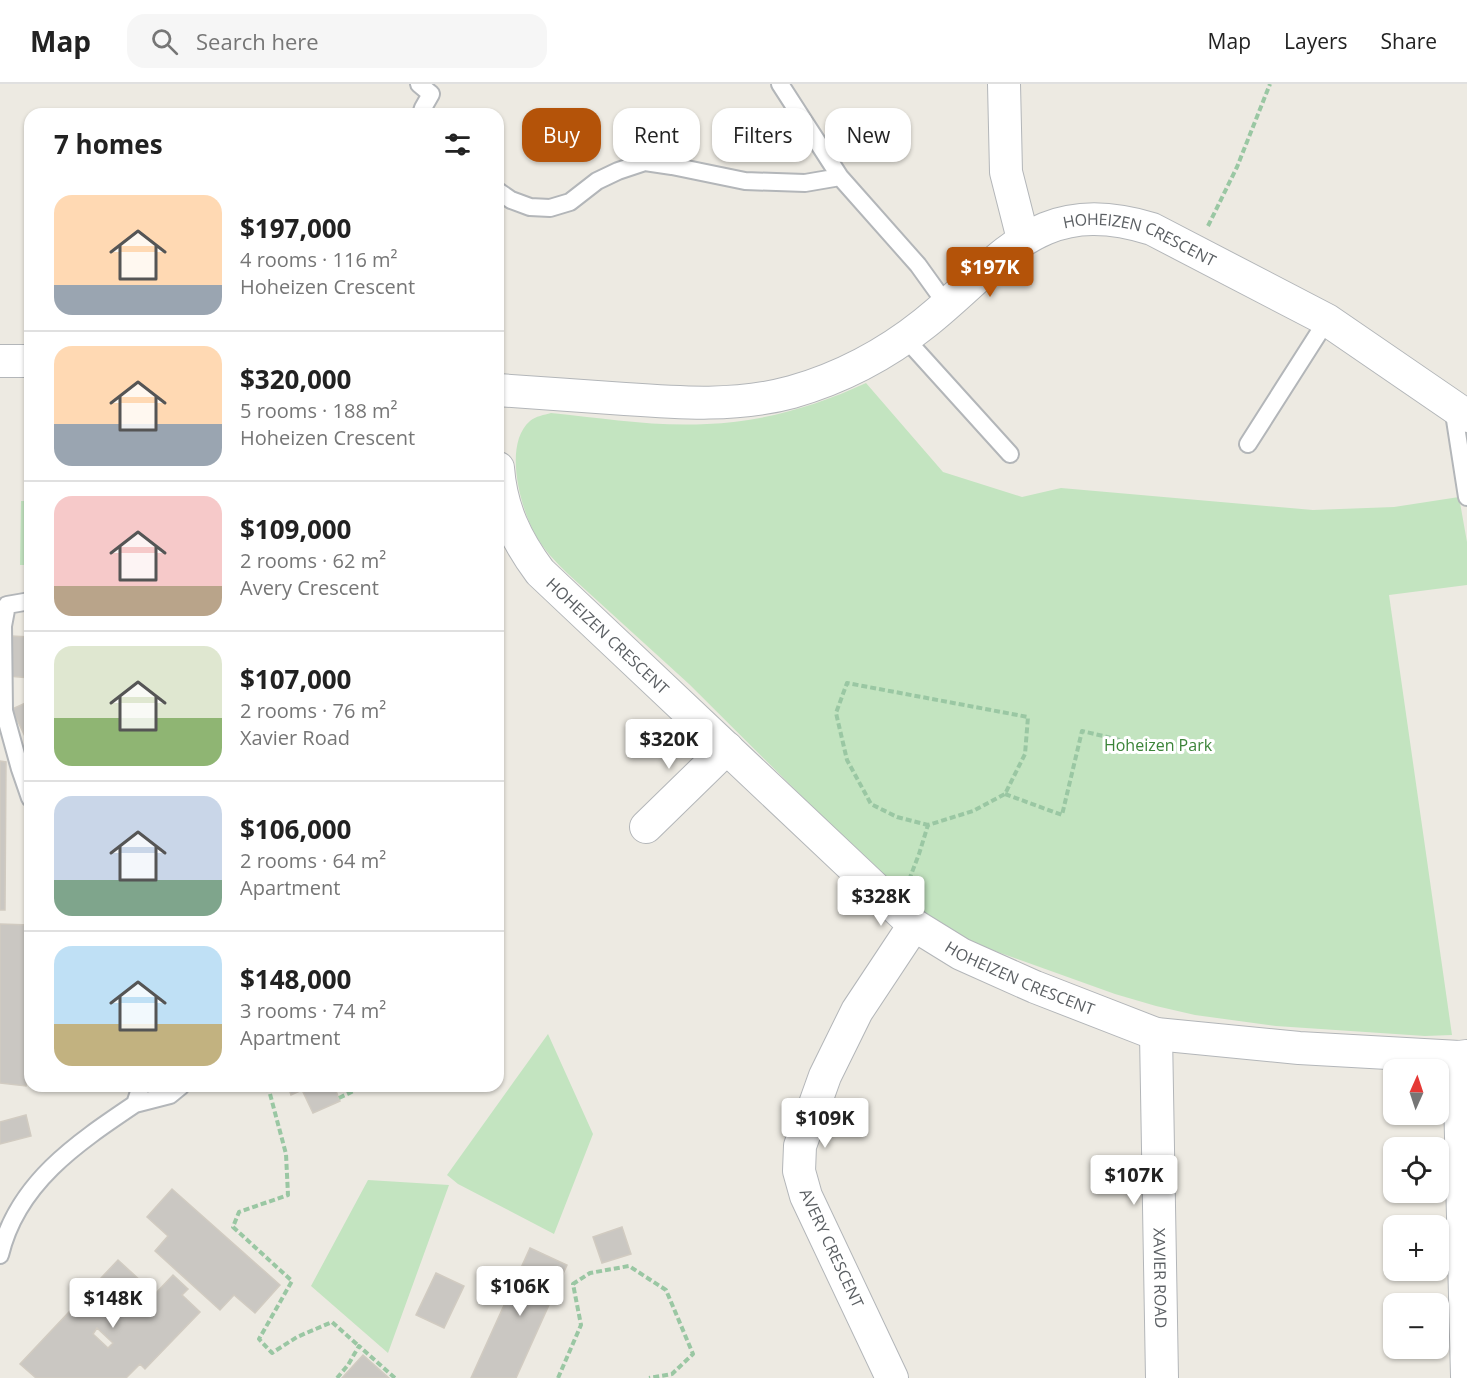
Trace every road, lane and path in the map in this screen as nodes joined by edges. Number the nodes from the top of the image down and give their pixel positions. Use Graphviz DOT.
graph roads {
  1 [pos="780,84"];
  2 [pos="1004,84"];
  3 [pos="1270,84"];
  4 [pos="430,87"];
  5 [pos="423,108"];
  6 [pos="840,177"];
  7 [pos="504,195"];
  8 [pos="1023,239"];
  9 [pos="1195,252"];
  10 [pos="946,304"];
  11 [pos="1327,320"];
  12 [pos="904,338"];
  13 [pos="0,361"];
  14 [pos="24,361"];
  15 [pos="504,390"];
  16 [pos="1460,411"];
  17 [pos="1248,444"];
  18 [pos="1010,454"];
  19 [pos="1467,497"];
  20 [pos="504,503"];
  21 [pos="24,602"];
  22 [pos="727,748"];
  23 [pos="1158,749"];
  24 [pos="24,781"];
  25 [pos="1005,794"];
  26 [pos="927,825"];
  27 [pos="646,827"];
  28 [pos="906,886"];
  29 [pos="914,925"];
  30 [pos="1156,1034"];
  31 [pos="1463,1057"];
  32 [pos="139,1092"];
  33 [pos="174,1092"];
  34 [pos="269,1092"];
  35 [pos="352,1092"];
  36 [pos="339,1098"];
  37 [pos="135,1104"];
  38 [pos="0,1255"];
  39 [pos="359,1346"];
  40 [pos="1467,1376"];
  41 [pos="337,1378"];
  42 [pos="395,1378"];
  43 [pos="558,1378"];
  44 [pos="649,1378"];
  45 [pos="892,1378"];
  46 [pos="1162,1378"];
  1 -- 6 [label="lane"];
  2 -- 8 [label="street"];
  3 -- 9 [label="path"];
  4 -- 5 [label="lane"];
  6 -- 7 [label="lane"];
  6 -- 10 [label="lane"];
  8 -- 9 [label="street, HOHEIZEN CRESCENT"];
  8 -- 10 [label="street, HOHEIZEN CRESCENT"];
  9 -- 11 [label="street, HOHEIZEN CRESCENT"];
  10 -- 12 [label="street, HOHEIZEN CRESCENT"];
  11 -- 16 [label="street, HOHEIZEN CRESCENT"];
  11 -- 17 [label="lane"];
  12 -- 15 [label="street, HOHEIZEN CRESCENT"];
  12 -- 18 [label="lane"];
  13 -- 14 [label="street"];
  16 -- 19 [label="lane"];
  20 -- 22 [label="street, HOHEIZEN CRESCENT"];
  21 -- 24 [label="lane"];
  22 -- 27 [label="street"];
  22 -- 29 [label="street, HOHEIZEN CRESCENT"];
  23 -- 25 [label="path"];
  25 -- 26 [label="path"];
  25 -- 26 [label="path"];
  26 -- 28 [label="path"];
  29 -- 30 [label="street, HOHEIZEN CRESCENT"];
  29 -- 45 [label="street, AVERY CRESCENT"];
  30 -- 31 [label="street, HOHEIZEN CRESCENT"];
  30 -- 46 [label="street, XAVIER ROAD"];
  31 -- 40 [label="street"];
  32 -- 37 [label="lane"];
  33 -- 37 [label="lane"];
  34 -- 39 [label="path"];
  35 -- 36 [label="path"];
  37 -- 38 [label="lane"];
  39 -- 41 [label="path"];
  39 -- 42 [label="path"];
  43 -- 44 [label="path"];
}
